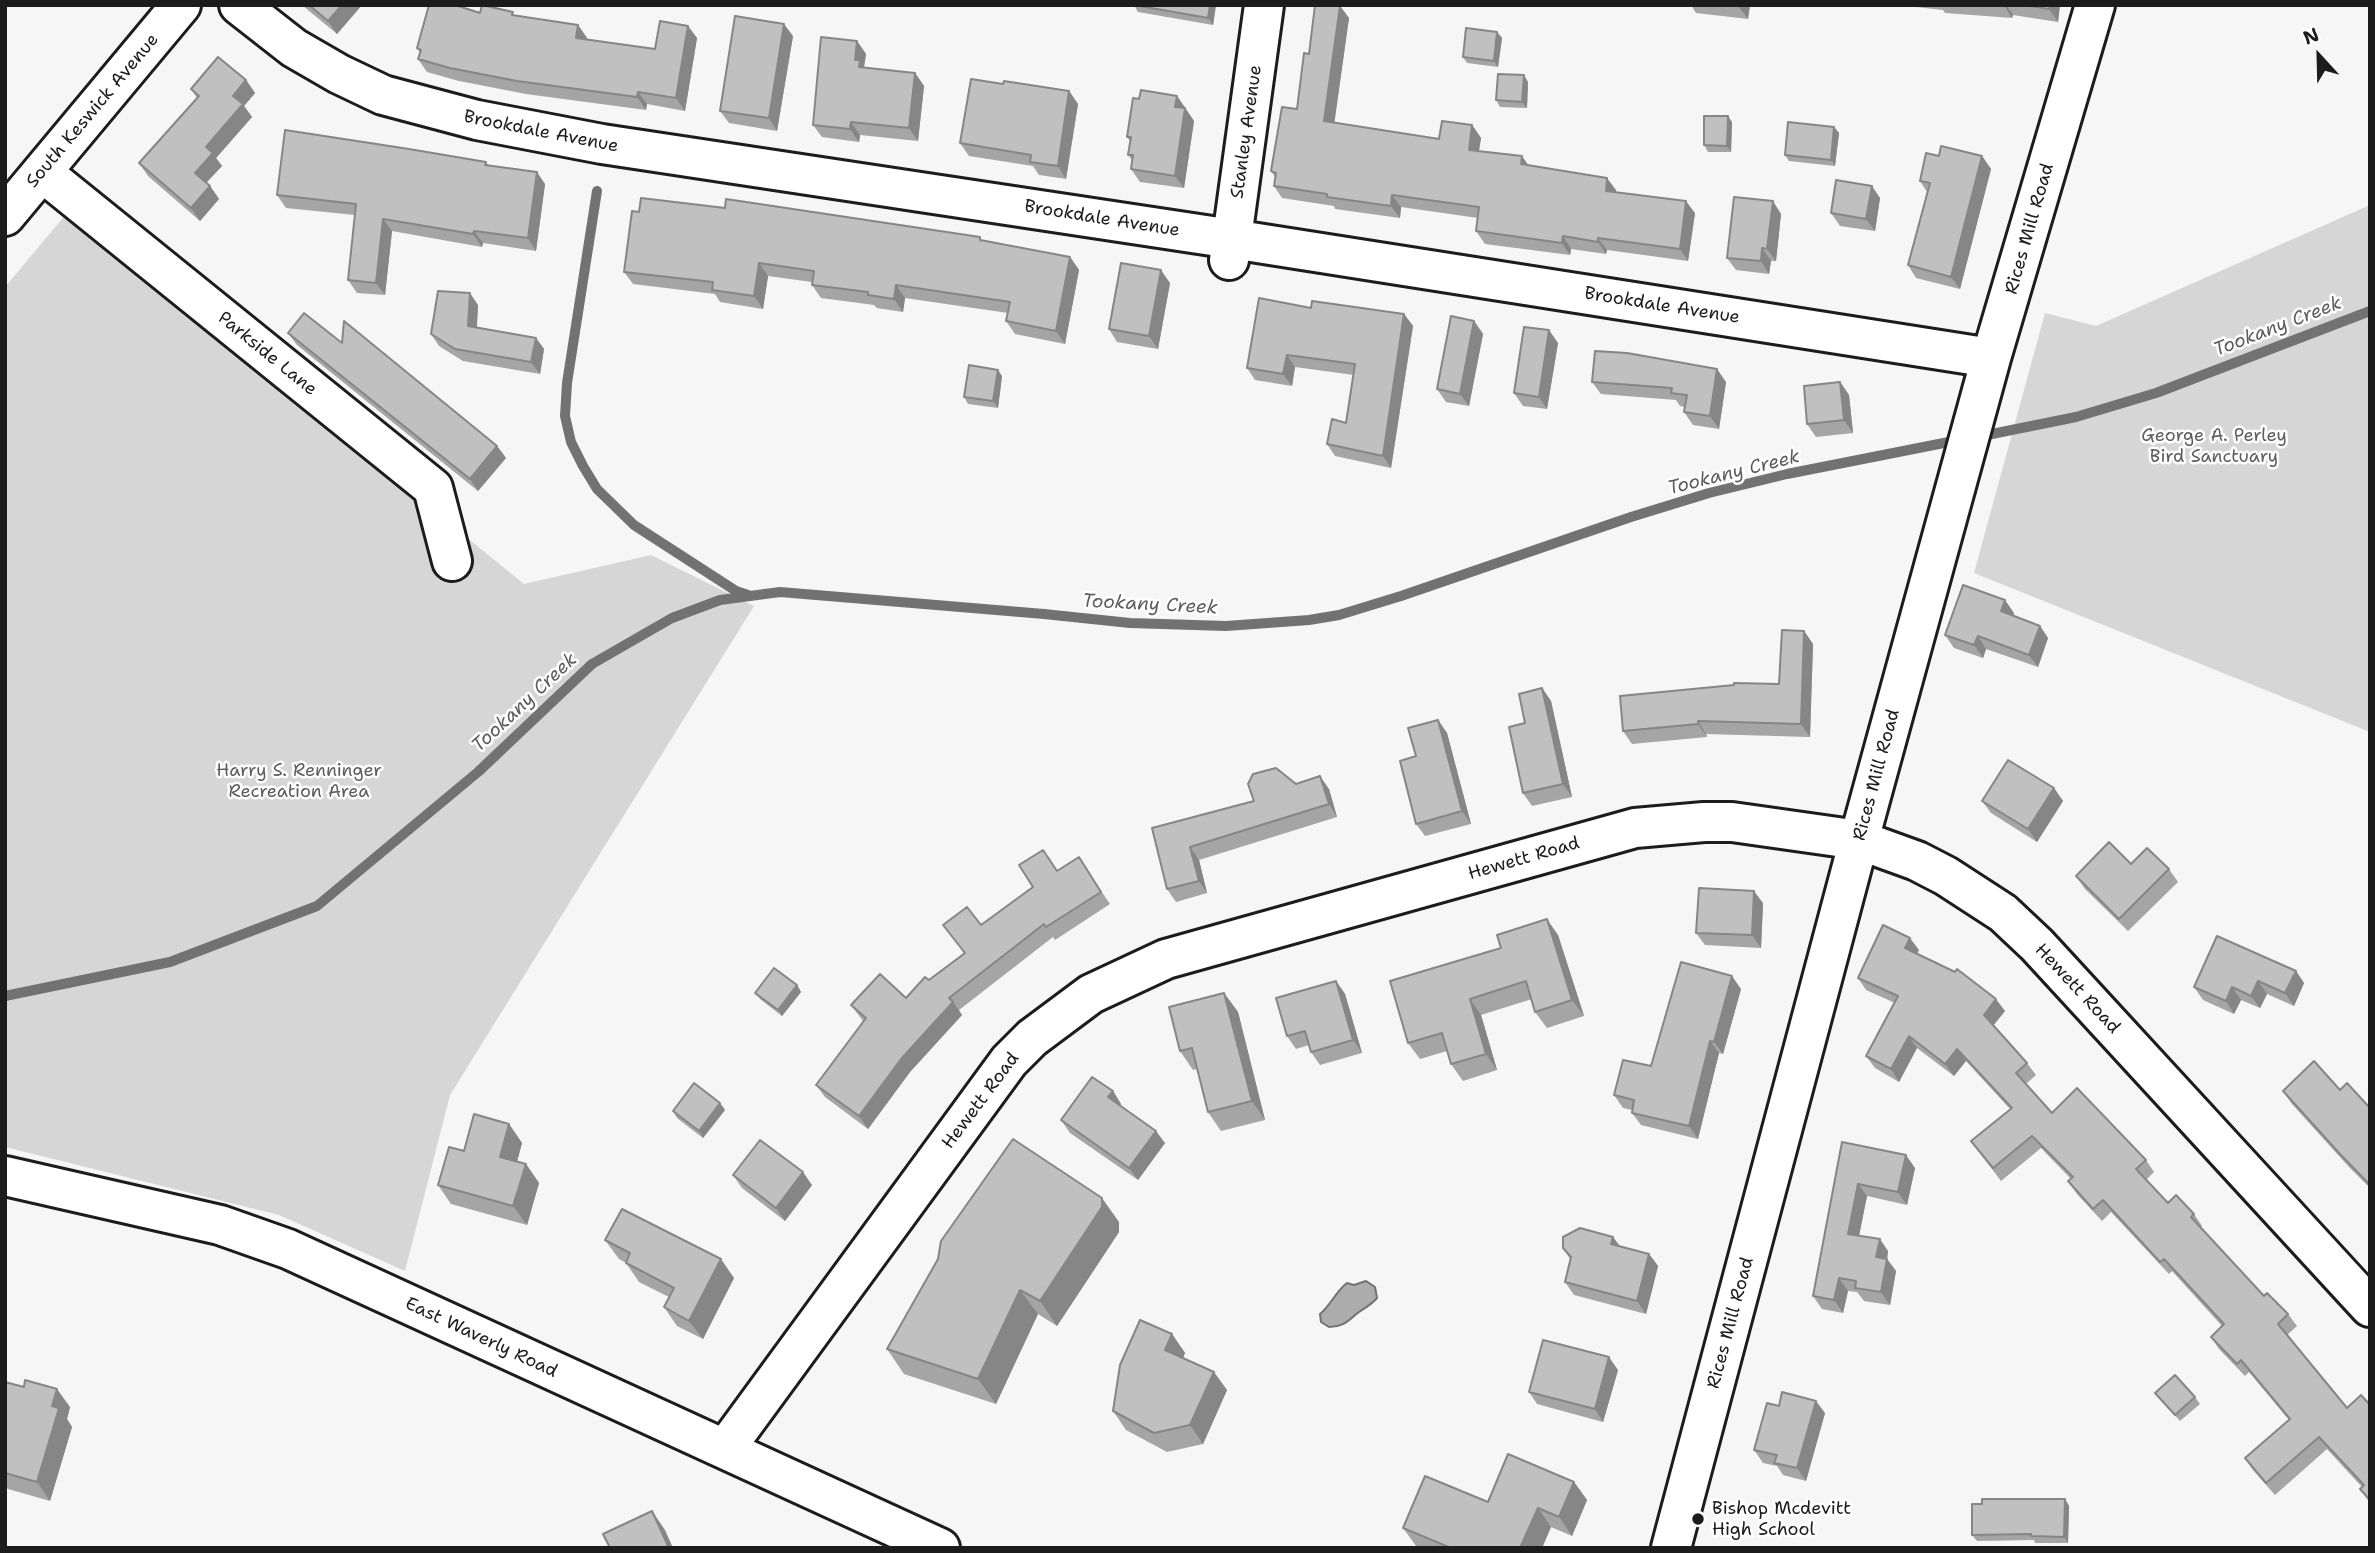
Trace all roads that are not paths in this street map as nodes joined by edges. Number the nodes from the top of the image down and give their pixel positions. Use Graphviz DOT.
graph roads {
  1 [pos="181,5"];
  2 [pos="239,5"];
  3 [pos="1264,5"];
  4 [pos="2095,5"];
  5 [pos="42,172"];
  6 [pos="5,216"];
  7 [pos="1231,249"];
  8 [pos="1991,358"];
  9 [pos="452,561"];
  10 [pos="1858,841"];
  11 [pos="5,1176"];
  12 [pos="2370,1307"];
  13 [pos="725,1449"];
  14 [pos="940,1548"];
  15 [pos="1671,1548"];
  1 -- 5 [label="street, South Keswick Avenue"];
  2 -- 7 [label="street, Brookdale Avenue"];
  3 -- 7 [label="street, Stanley Avenue"];
  4 -- 8 [label="street, Rices Mill Road"];
  5 -- 6 [label="street, South Keswick Avenue"];
  5 -- 9 [label="street, Parkside Lane"];
  7 -- 8 [label="street, Brookdale Avenue"];
  8 -- 10 [label="street, Rices Mill Road"];
  10 -- 12 [label="street, Hewett Road"];
  10 -- 13 [label="street, Hewett Road"];
  10 -- 15 [label="street, Rices Mill Road"];
  11 -- 13 [label="street, East Waverly Road"];
  13 -- 14 [label="street, East Waverly Road"];
}
